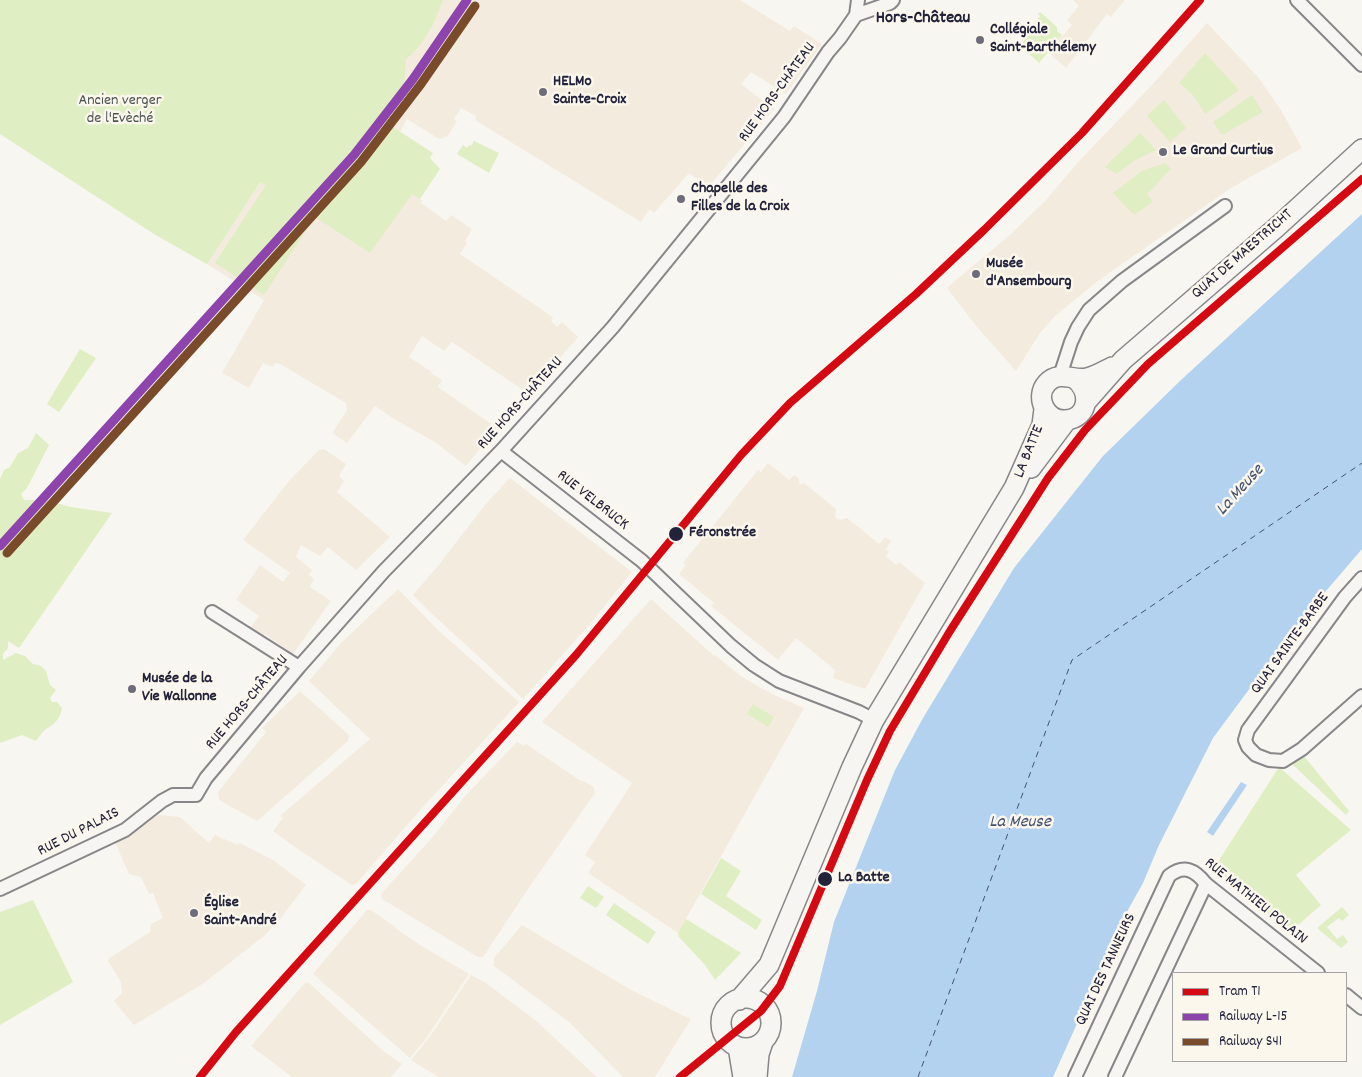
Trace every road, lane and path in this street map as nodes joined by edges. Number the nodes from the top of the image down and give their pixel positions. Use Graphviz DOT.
graph roads {
  1 [pos="858,0"];
  2 [pos="893,0"];
  3 [pos="1297,0"];
  4 [pos="855,18"];
  5 [pos="1362,65"];
  6 [pos="1362,149"];
  7 [pos="1225,206"];
  8 [pos="1123,360"];
  9 [pos="1067,377"];
  10 [pos="1086,402"];
  11 [pos="1044,409"];
  12 [pos="1067,420"];
  13 [pos="501,450"];
  14 [pos="1014,488"];
  15 [pos="1362,578"];
  16 [pos="212,612"];
  17 [pos="299,666"];
  18 [pos="1362,696"];
  19 [pos="874,720"];
  20 [pos="196,794"];
  21 [pos="1169,876"];
  22 [pos="1206,884"];
  23 [pos="0,889"];
  24 [pos="769,965"];
  25 [pos="1317,972"];
  26 [pos="1347,996"];
  27 [pos="738,1000"];
  28 [pos="1362,1008"];
  29 [pos="768,1011"];
  30 [pos="763,1042"];
  31 [pos="738,1047"];
  32 [pos="743,1077"];
  33 [pos="757,1077"];
  34 [pos="1075,1077"];
  35 [pos="1115,1077"];
  1 -- 4 [label="street"];
  2 -- 4 [label="street"];
  3 -- 5 [label="street"];
  4 -- 13 [label="street, RUE HORS-CHÂTEAU"];
  6 -- 8 [label="main road, QUAI DE MAESTRICHT"];
  7 -- 9 [label="street"];
  8 -- 9 [label="main road, QUAI DE MAESTRICHT"];
  8 -- 10 [label="main road, QUAI DE MAESTRICHT"];
  9 -- 10 [label="main road"];
  9 -- 11 [label="main road"];
  10 -- 12 [label="main road, QUAI DE MAESTRICHT"];
  11 -- 12 [label="main road, LA BATTE"];
  11 -- 14 [label="main road, LA BATTE"];
  12 -- 14 [label="main road, LA BATTE"];
  13 -- 17 [label="street, RUE HORS-CHÂTEAU"];
  13 -- 19 [label="street, RUE VELBRUCK"];
  14 -- 19 [label="main road, LA BATTE"];
  15 -- 18 [label="street, QUAI SAINTE-BARBE"];
  16 -- 17 [label="street"];
  17 -- 20 [label="street, RUE HORS-CHÂTEAU"];
  19 -- 24 [label="main road, LA BATTE"];
  20 -- 23 [label="street, RUE DU PALAIS"];
  21 -- 22 [label="street, RUE MATHIEU POLAIN"];
  21 -- 34 [label="street, QUAI DES TANNEURS"];
  22 -- 25 [label="street, RUE MATHIEU POLAIN"];
  22 -- 35 [label="street"];
  24 -- 27 [label="main road"];
  24 -- 29 [label="main road"];
  26 -- 28 [label="street"];
  27 -- 29 [label="main road"];
  27 -- 31 [label="main road"];
  29 -- 30 [label="main road"];
  30 -- 31 [label="main road"];
  30 -- 33 [label="main road"];
  31 -- 32 [label="main road"];
}
